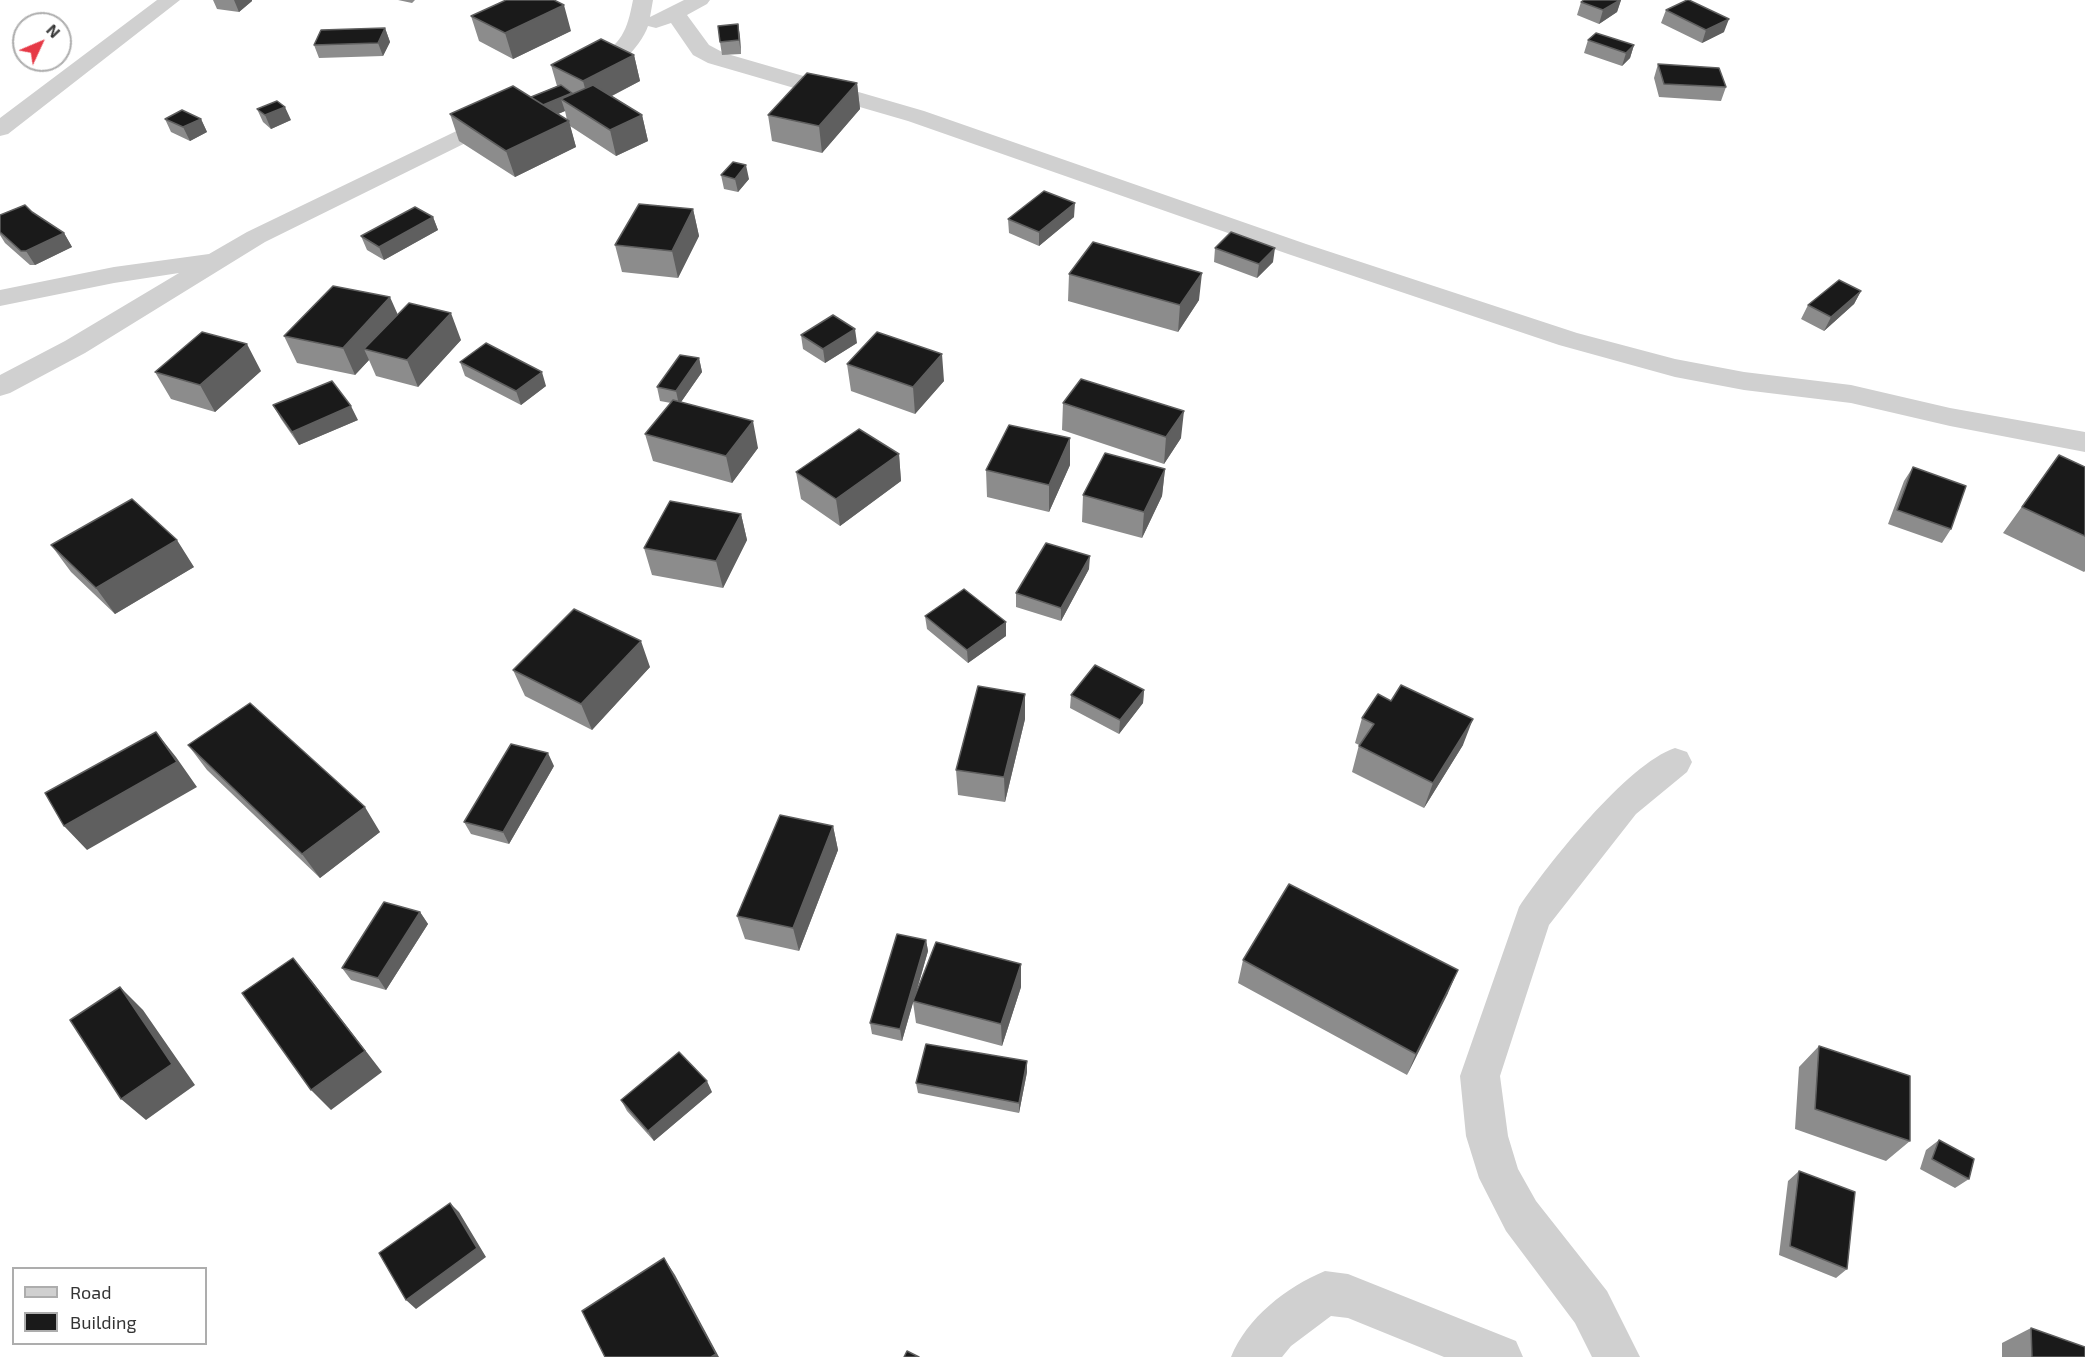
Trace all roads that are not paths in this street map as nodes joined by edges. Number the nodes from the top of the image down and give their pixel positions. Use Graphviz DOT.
graph roads {
  1 [pos="170,0"];
  2 [pos="643,0"];
  3 [pos="700,0"];
  4 [pos="675,13"];
  5 [pos="638,30"];
  6 [pos="562,85"];
  7 [pos="523,105"];
  8 [pos="0,129"];
  9 [pos="216,260"];
  10 [pos="0,298"];
  11 [pos="0,387"];
  12 [pos="2085,442"];
  13 [pos="1675,762"];
  14 [pos="1254,1357"];
  15 [pos="1500,1357"];
  16 [pos="1617,1357"];
  1 -- 8 [label="street"];
  2 -- 5 [label="street"];
  3 -- 4 [label="street"];
  4 -- 5 [label="street"];
  4 -- 12 [label="street"];
  5 -- 6 [label="street"];
  7 -- 9 [label="street"];
  9 -- 10 [label="street"];
  9 -- 11 [label="street"];
  13 -- 16 [label="street"];
  14 -- 15 [label="street"];
}
